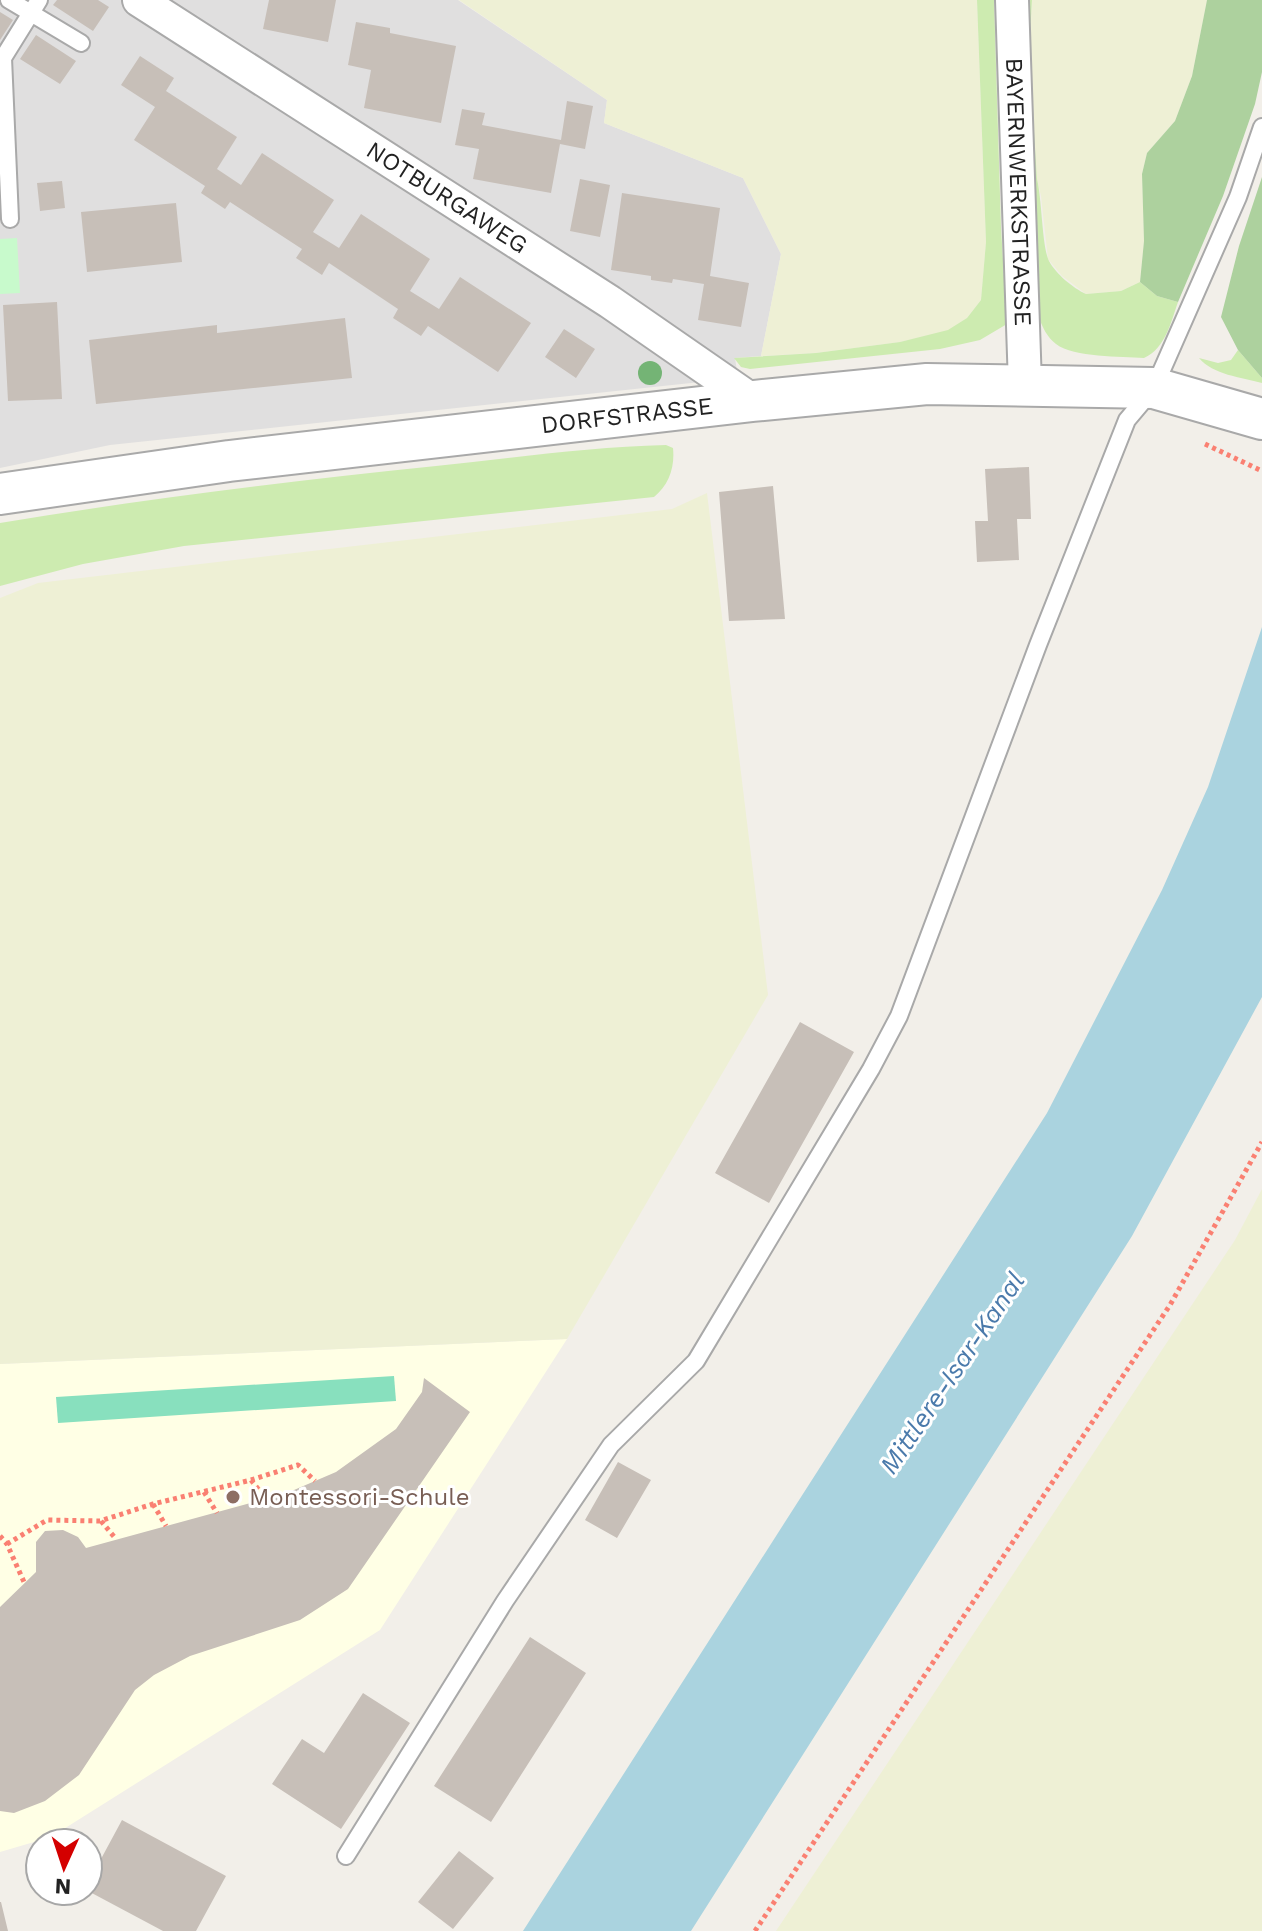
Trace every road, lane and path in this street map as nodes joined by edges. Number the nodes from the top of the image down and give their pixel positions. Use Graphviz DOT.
graph roads {
  1 [pos="9,0"];
  2 [pos="139,0"];
  3 [pos="1012,0"];
  4 [pos="34,7"];
  5 [pos="81,43"];
  6 [pos="1262,127"];
  7 [pos="10,219"];
  8 [pos="1025,385"];
  9 [pos="1154,388"];
  10 [pos="753,401"];
  11 [pos="1258,418"];
  12 [pos="0,494"];
  13 [pos="1262,1142"];
  14 [pos="251,1480"];
  15 [pos="315,1481"];
  16 [pos="204,1492"];
  17 [pos="266,1499"];
  18 [pos="153,1504"];
  19 [pos="217,1513"];
  20 [pos="100,1521"];
  21 [pos="166,1526"];
  22 [pos="0,1536"];
  23 [pos="116,1539"];
  24 [pos="7,1544"];
  25 [pos="24,1582"];
  26 [pos="346,1856"];
  27 [pos="755,1931"];
  1 -- 4 [label="lane"];
  2 -- 10 [label="street, NOTBURGAWEG"];
  3 -- 8 [label="street, BAYERNWERKSTRASSE"];
  4 -- 5 [label="lane"];
  4 -- 7 [label="lane"];
  6 -- 9 [label="lane"];
  8 -- 9 [label="street, DORFSTRASSE"];
  8 -- 10 [label="street, DORFSTRASSE"];
  9 -- 11 [label="street, DORFSTRASSE"];
  9 -- 26 [label="lane"];
  10 -- 12 [label="street, DORFSTRASSE"];
  13 -- 27 [label="path"];
  14 -- 15 [label="path"];
  14 -- 16 [label="path"];
  14 -- 17 [label="path"];
  16 -- 18 [label="path"];
  16 -- 19 [label="path"];
  18 -- 20 [label="path"];
  18 -- 21 [label="path"];
  20 -- 23 [label="path"];
  20 -- 24 [label="path"];
  22 -- 24 [label="path"];
  24 -- 25 [label="path"];
}
